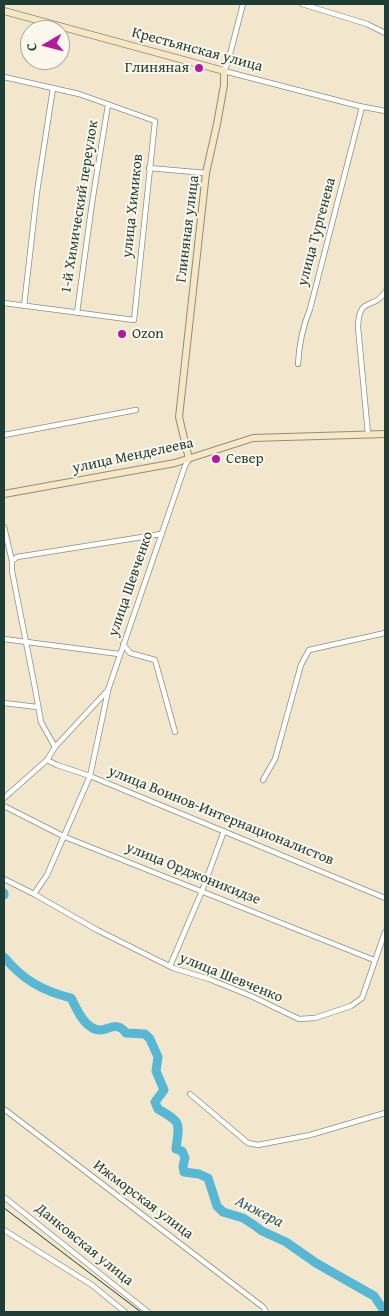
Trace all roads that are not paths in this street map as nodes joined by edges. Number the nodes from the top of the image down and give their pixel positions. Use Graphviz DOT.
graph roads {
  1 [pos="244,4"];
  2 [pos="302,4"];
  3 [pos="4,11"];
  4 [pos="385,33"];
  5 [pos="224,70"];
  6 [pos="4,77"];
  7 [pos="53,88"];
  8 [pos="108,105"];
  9 [pos="362,107"];
  10 [pos="385,111"];
  11 [pos="149,168"];
  12 [pos="206,174"];
  13 [pos="385,292"];
  14 [pos="4,303"];
  15 [pos="24,306"];
  16 [pos="76,313"];
  17 [pos="298,364"];
  18 [pos="136,410"];
  19 [pos="368,434"];
  20 [pos="385,434"];
  21 [pos="4,435"];
  22 [pos="189,459"];
  23 [pos="4,494"];
  24 [pos="4,527"];
  25 [pos="162,534"];
  26 [pos="12,561"];
  27 [pos="385,633"];
  28 [pos="4,640"];
  29 [pos="25,641"];
  30 [pos="123,644"];
  31 [pos="119,654"];
  32 [pos="108,690"];
  33 [pos="4,703"];
  34 [pos="37,707"];
  35 [pos="175,732"];
  36 [pos="55,747"];
  37 [pos="47,760"];
  38 [pos="90,776"];
  39 [pos="263,780"];
  40 [pos="4,798"];
  41 [pos="4,806"];
  42 [pos="224,831"];
  43 [pos="64,837"];
  44 [pos="4,879"];
  45 [pos="202,891"];
  46 [pos="34,894"];
  47 [pos="385,898"];
  48 [pos="385,932"];
  49 [pos="374,960"];
  50 [pos="170,966"];
  51 [pos="190,1094"];
  52 [pos="4,1109"];
  53 [pos="385,1113"];
  54 [pos="4,1197"];
  55 [pos="4,1230"];
  56 [pos="125,1312"];
  57 [pos="148,1312"];
  58 [pos="266,1312"];
  1 -- 5 [label="street, Глиняная улица"];
  2 -- 4 [label="street"];
  3 -- 5 [label="street, Крестьянская улица"];
  5 -- 9 [label="street, Крестьянская улица"];
  5 -- 12 [label="street, Глиняная улица"];
  6 -- 7 [label="street, улица Химиков"];
  7 -- 8 [label="street, улица Химиков"];
  7 -- 15 [label="street"];
  8 -- 11 [label="street, улица Химиков"];
  8 -- 16 [label="street, 1-й Химический переулок"];
  9 -- 10 [label="street, Крестьянская улица"];
  9 -- 17 [label="street, улица Тургенева"];
  11 -- 12 [label="street"];
  11 -- 16 [label="street, улица Химиков"];
  12 -- 22 [label="street, Глиняная улица"];
  13 -- 19 [label="street"];
  14 -- 15 [label="street, улица Химиков"];
  15 -- 16 [label="street, улица Химиков"];
  18 -- 21 [label="street"];
  19 -- 20 [label="street, улица Менделеева"];
  19 -- 22 [label="street, улица Менделеева"];
  22 -- 23 [label="street, улица Менделеева"];
  22 -- 25 [label="street, улица Шевченко"];
  24 -- 26 [label="street"];
  25 -- 26 [label="street"];
  25 -- 30 [label="street, улица Шевченко"];
  26 -- 29 [label="street"];
  27 -- 39 [label="street"];
  28 -- 29 [label="street"];
  29 -- 31 [label="street"];
  29 -- 34 [label="street"];
  30 -- 31 [label="street, улица Шевченко"];
  30 -- 35 [label="street"];
  31 -- 32 [label="street, улица Шевченко"];
  32 -- 36 [label="street, улица Шевченко"];
  32 -- 38 [label="street"];
  33 -- 34 [label="street"];
  34 -- 36 [label="street"];
  36 -- 37 [label="street, улица Шевченко"];
  37 -- 38 [label="street, улица Воинов-Интернационалистов"];
  37 -- 40 [label="street, улица Шевченко"];
  38 -- 42 [label="street, улица Воинов-Интернационалистов"];
  38 -- 43 [label="street"];
  41 -- 43 [label="street, улица Орджоникидзе"];
  42 -- 45 [label="street"];
  42 -- 47 [label="street, улица Воинов-Интернационалистов"];
  43 -- 45 [label="street, улица Орджоникидзе"];
  43 -- 46 [label="street"];
  44 -- 46 [label="street, улица Шевченко"];
  45 -- 49 [label="street, улица Орджоникидзе"];
  45 -- 50 [label="street"];
  46 -- 50 [label="street, улица Шевченко"];
  48 -- 49 [label="street, улица Шевченко"];
  49 -- 50 [label="street, улица Шевченко"];
  51 -- 53 [label="street"];
  52 -- 58 [label="street, Ижморская улица"];
  54 -- 57 [label="street, Данковская улица"];
  55 -- 56 [label="street"];
}
